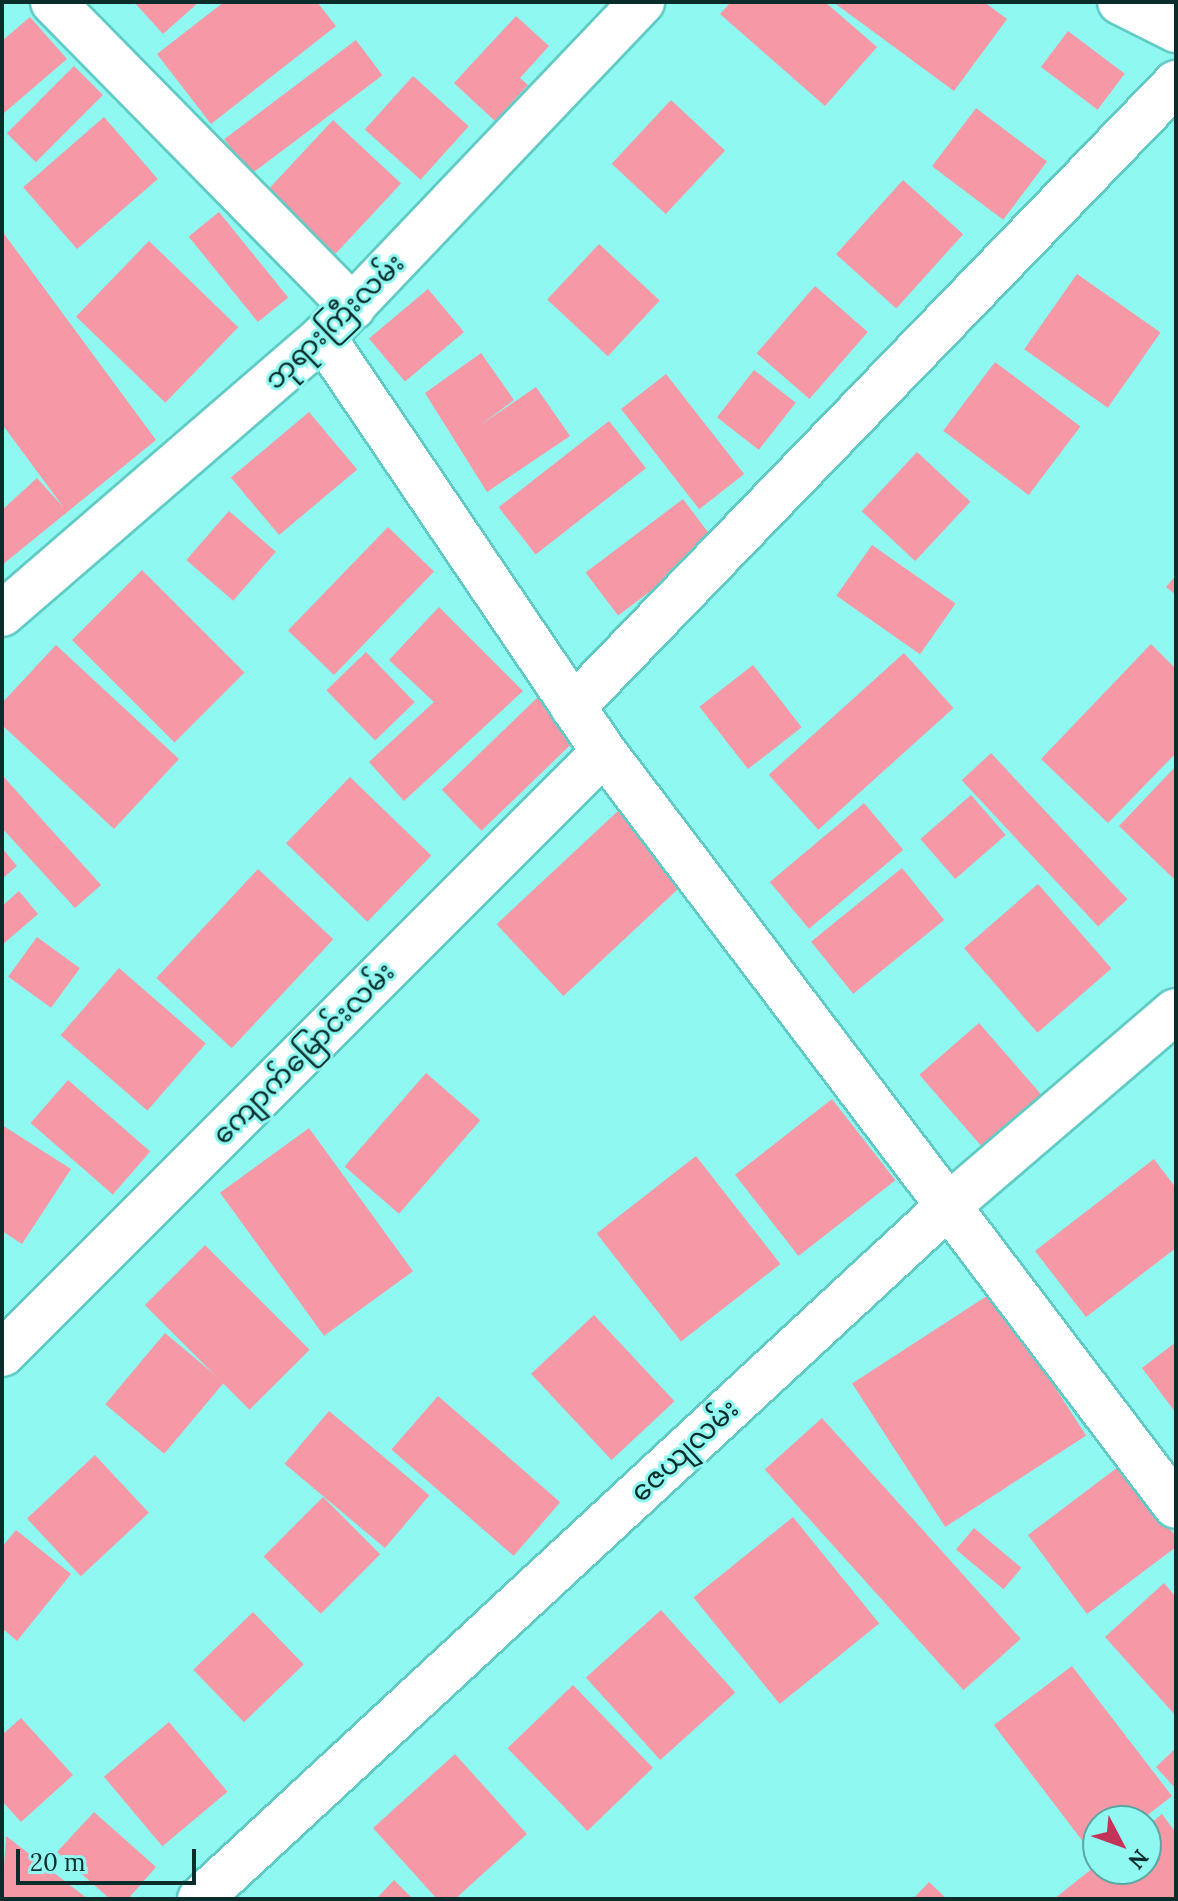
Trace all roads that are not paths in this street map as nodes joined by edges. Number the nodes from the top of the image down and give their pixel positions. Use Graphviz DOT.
graph roads {
  1 [pos="53,2"];
  2 [pos="642,2"];
  3 [pos="1120,2"];
  4 [pos="1176,30"];
  5 [pos="1176,83"];
  6 [pos="338,322"];
  7 [pos="2,614"];
  8 [pos="573,707"];
  9 [pos="604,752"];
  10 [pos="1176,1011"];
  11 [pos="947,1207"];
  12 [pos="2,1354"];
  13 [pos="1176,1506"];
  14 [pos="200,1899"];
  1 -- 6 [label="street"];
  2 -- 6 [label="street, ဘုရားကြီးလမ်း"];
  3 -- 4 [label="street"];
  5 -- 8 [label="street"];
  6 -- 7 [label="street, ဘုရားကြီးလမ်း"];
  6 -- 8 [label="street"];
  8 -- 9 [label="street"];
  9 -- 11 [label="street"];
  9 -- 12 [label="street, ကျောက်မြောင်းလမ်း"];
  10 -- 11 [label="street, ဇေယျလမ်း"];
  11 -- 13 [label="street"];
  11 -- 14 [label="street, ဇေယျလမ်း"];
}
